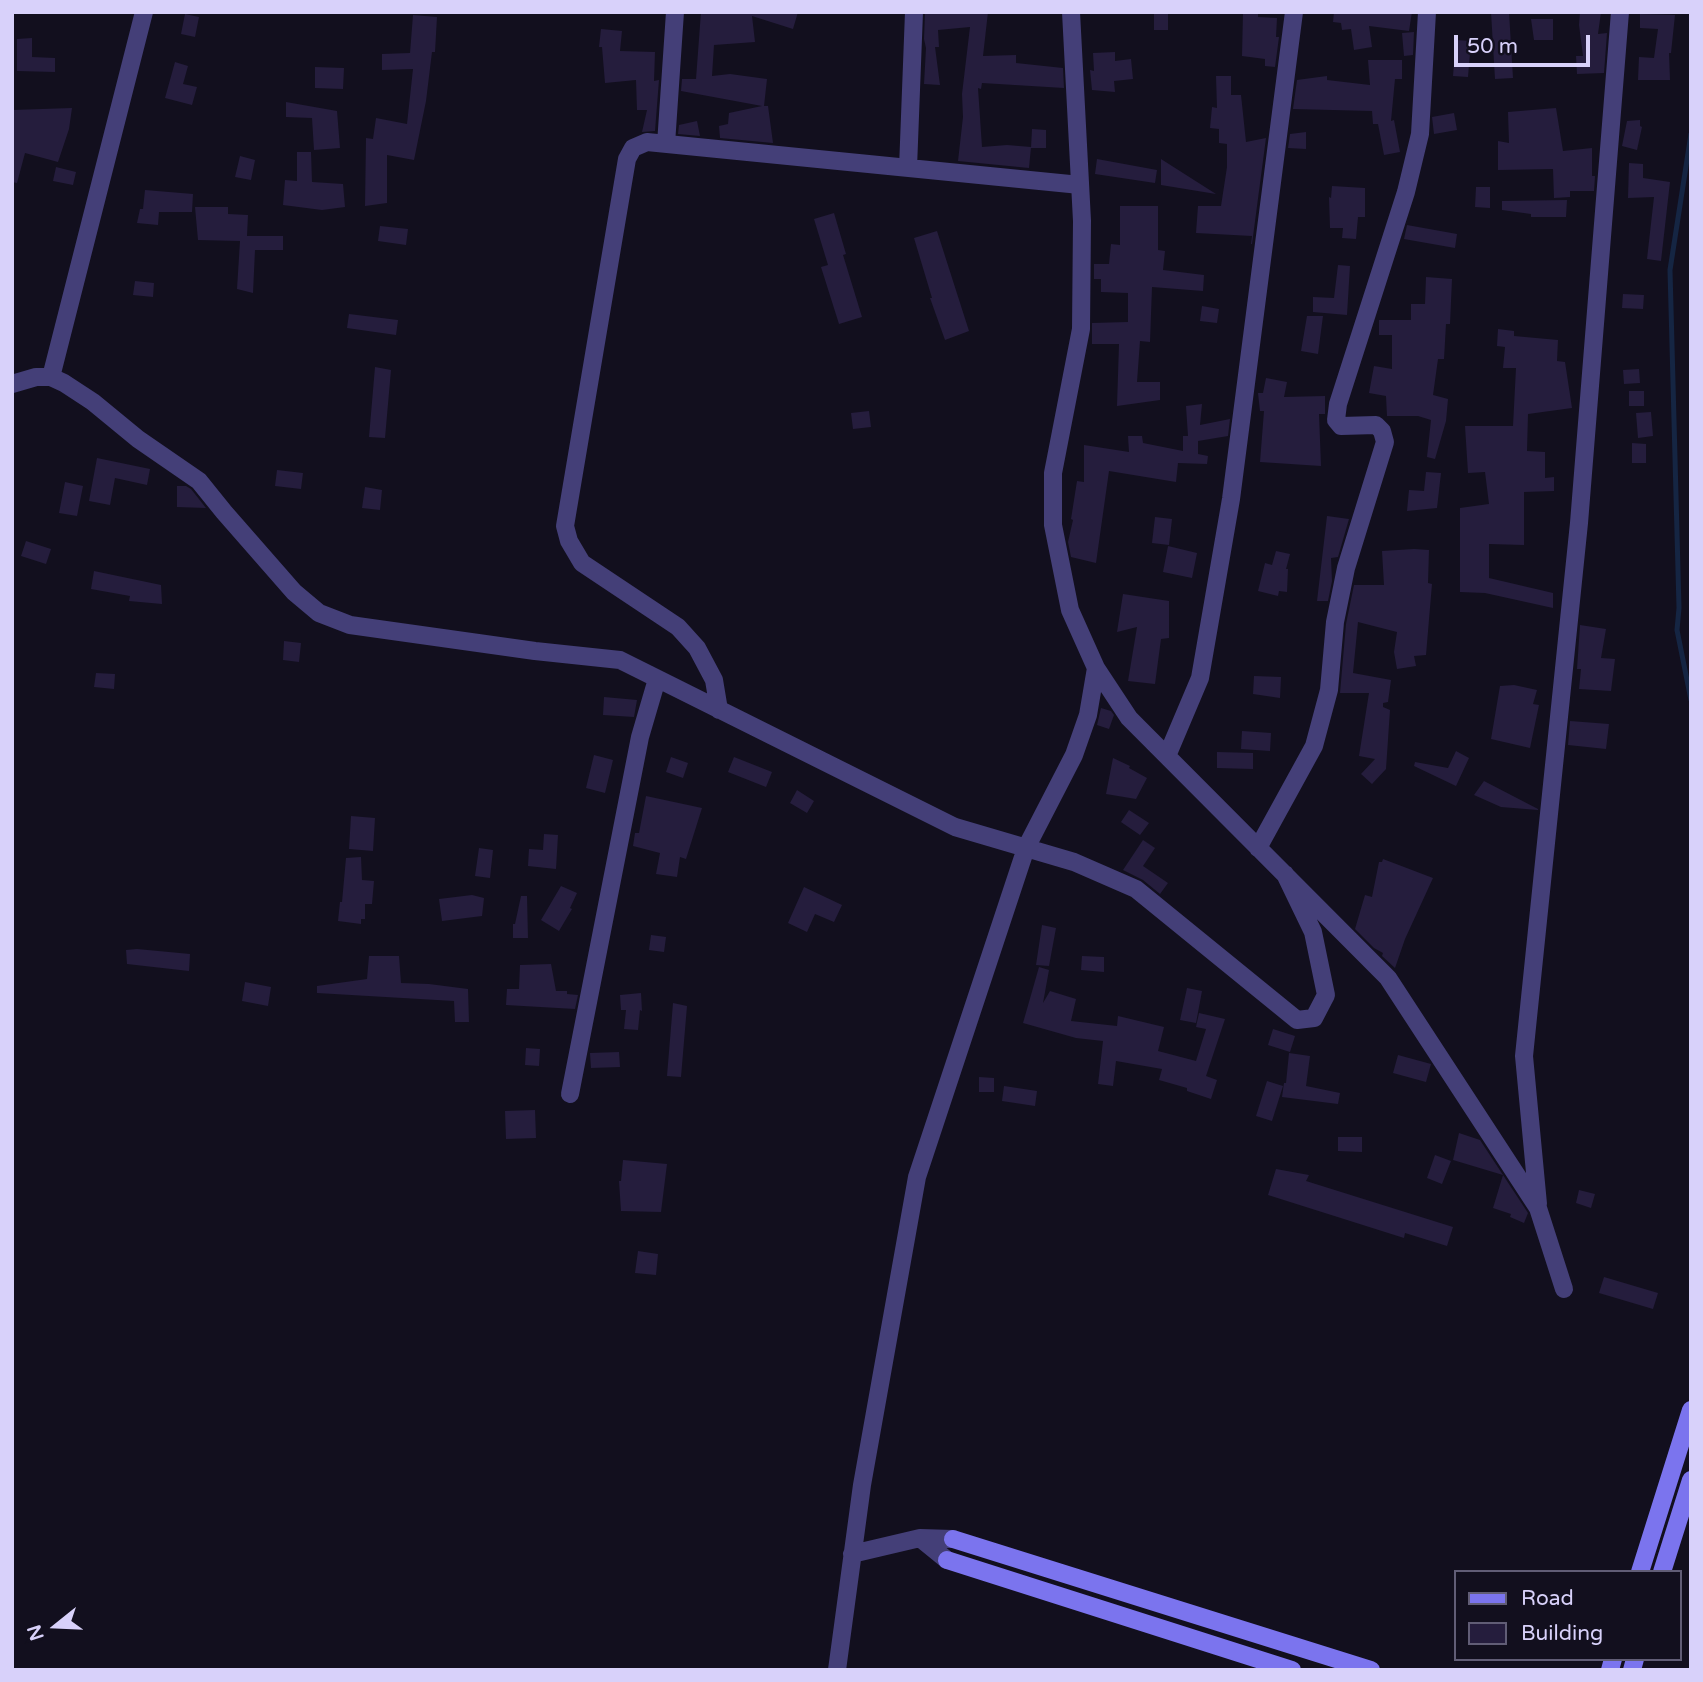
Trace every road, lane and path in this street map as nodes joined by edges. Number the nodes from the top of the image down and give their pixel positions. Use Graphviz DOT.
graph roads {
  1 [pos="144,12"];
  2 [pos="675,12"];
  3 [pos="914,12"];
  4 [pos="1071,12"];
  5 [pos="1294,12"];
  6 [pos="1427,12"];
  7 [pos="1620,12"];
  8 [pos="666,144"];
  9 [pos="908,168"];
  10 [pos="1080,185"];
  11 [pos="51,377"];
  12 [pos="12,384"];
  13 [pos="1096,668"];
  14 [pos="657,679"];
  15 [pos="719,710"];
  16 [pos="1167,756"];
  17 [pos="1026,848"];
  18 [pos="1258,848"];
  19 [pos="1285,874"];
  20 [pos="570,1094"];
  21 [pos="1538,1208"];
  22 [pos="1564,1289"];
  23 [pos="1691,1410"];
  24 [pos="1691,1480"];
  25 [pos="920,1538"];
  26 [pos="852,1554"];
  27 [pos="1641,1570"];
  28 [pos="1663,1570"];
  29 [pos="837,1670"];
  30 [pos="1292,1670"];
  31 [pos="1371,1670"];
  1 -- 11 [label="street"];
  2 -- 8 [label="street"];
  3 -- 9 [label="street"];
  4 -- 10 [label="street"];
  5 -- 16 [label="street"];
  6 -- 18 [label="street"];
  7 -- 21 [label="street"];
  8 -- 9 [label="street"];
  8 -- 15 [label="street"];
  9 -- 10 [label="street"];
  10 -- 13 [label="street"];
  11 -- 12 [label="street"];
  11 -- 14 [label="street"];
  13 -- 16 [label="street"];
  13 -- 17 [label="street"];
  14 -- 15 [label="street"];
  14 -- 20 [label="street"];
  15 -- 17 [label="street"];
  16 -- 18 [label="street"];
  17 -- 19 [label="street"];
  17 -- 26 [label="street"];
  18 -- 19 [label="street"];
  19 -- 21 [label="street"];
  21 -- 22 [label="street"];
  23 -- 27 [label="street"];
  24 -- 28 [label="street"];
  25 -- 26 [label="street"];
  25 -- 30 [label="street"];
  25 -- 31 [label="street"];
  26 -- 29 [label="street"];
}
